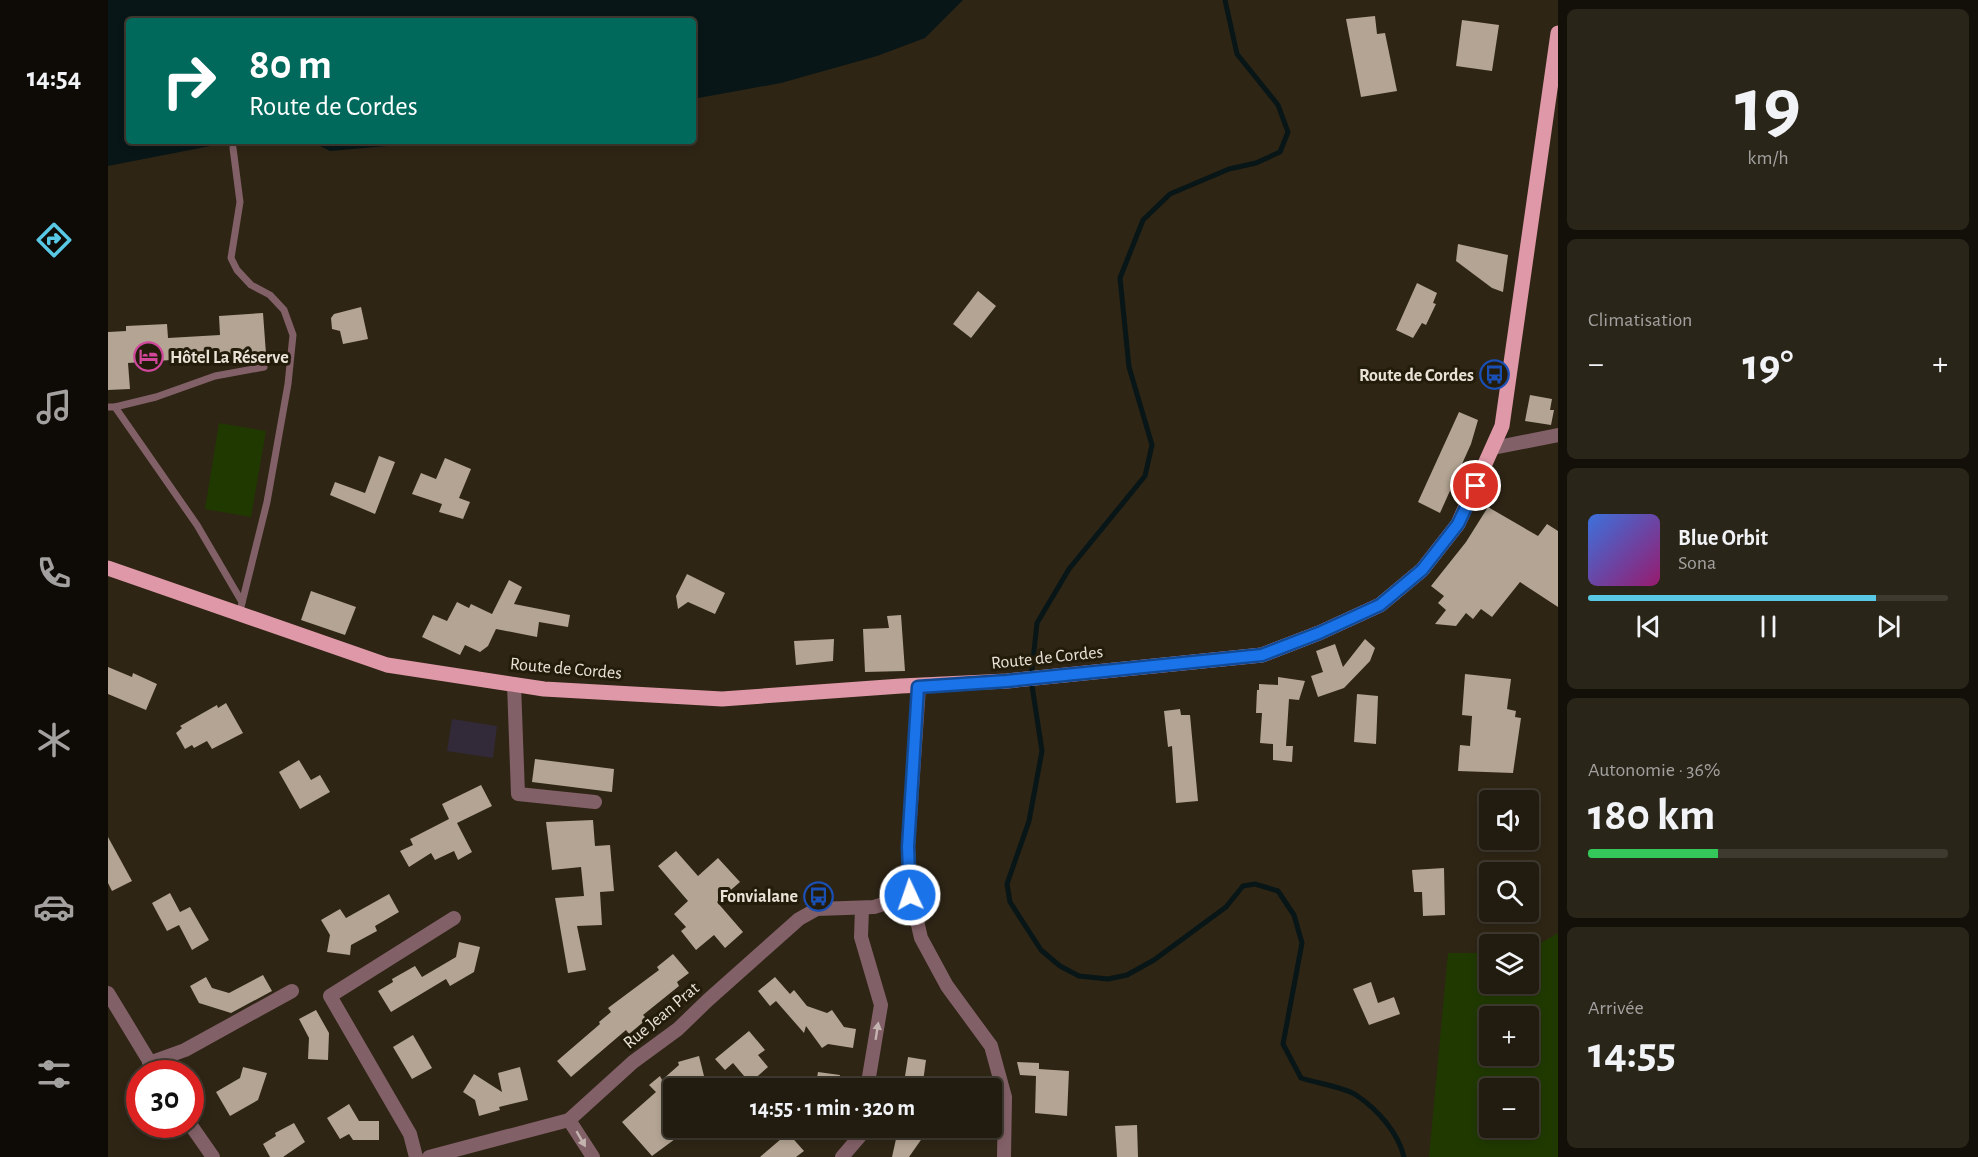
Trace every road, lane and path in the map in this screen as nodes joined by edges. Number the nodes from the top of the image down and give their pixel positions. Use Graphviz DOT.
graph roads {
  1 [pos="1558,33"];
  2 [pos="233,148"];
  3 [pos="264,367"];
  4 [pos="111,407"];
  5 [pos="1558,435"];
  6 [pos="1493,447"];
  7 [pos="108,568"];
  8 [pos="241,608"];
  9 [pos="514,684"];
  10 [pos="918,687"];
  11 [pos="595,802"];
  12 [pos="910,895"];
  13 [pos="862,908"];
  14 [pos="454,918"];
  15 [pos="292,991"];
  16 [pos="108,993"];
  17 [pos="148,1060"];
  18 [pos="167,1060"];
  19 [pos="869,1078"];
  20 [pos="569,1120"];
  21 [pos="200,1138"];
  22 [pos="858,1138"];
  23 [pos="213,1157"];
  24 [pos="416,1157"];
  25 [pos="429,1157"];
  26 [pos="593,1157"];
  27 [pos="842,1157"];
  28 [pos="1004,1157"];
  1 -- 6 [label="main road, Route de Cordes"];
  2 -- 8 [label="lane"];
  3 -- 4 [label="lane"];
  4 -- 8 [label="lane"];
  5 -- 6 [label="street"];
  6 -- 10 [label="main road, Route de Cordes"];
  7 -- 8 [label="main road, Route de Cordes"];
  8 -- 9 [label="main road, Route de Cordes"];
  9 -- 10 [label="main road, Route de Cordes"];
  9 -- 11 [label="street"];
  10 -- 12 [label="street"];
  12 -- 13 [label="street, Rue Jean Prat"];
  12 -- 28 [label="street"];
  19 -- 13 [label="street, one-way"];
  13 -- 20 [label="street, Rue Jean Prat"];
  14 -- 24 [label="street"];
  15 -- 18 [label="street"];
  16 -- 17 [label="street"];
  20 -- 25 [label="street, Rue Jean Prat"];
  20 -- 26 [label="street, one-way"];
  21 -- 23 [label="street"];
  22 -- 27 [label="street"];
}
